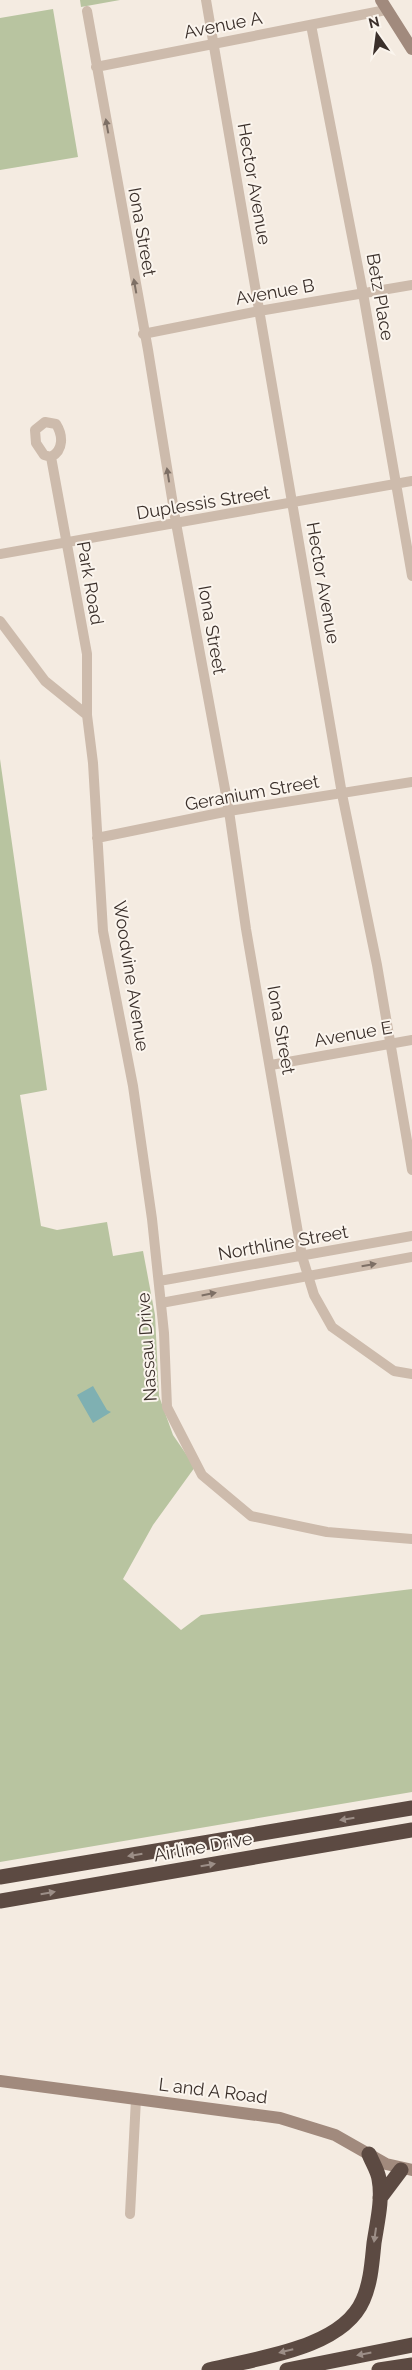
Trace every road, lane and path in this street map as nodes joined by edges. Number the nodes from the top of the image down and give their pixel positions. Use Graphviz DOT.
graph roads {
  1 [pos="206,0"];
  2 [pos="383,5"];
  3 [pos="87,12"];
  4 [pos="311,25"];
  5 [pos="213,43"];
  6 [pos="412,49"];
  7 [pos="96,67"];
  8 [pos="412,285"];
  9 [pos="364,293"];
  10 [pos="259,311"];
  11 [pos="143,334"];
  12 [pos="51,457"];
  13 [pos="412,482"];
  14 [pos="395,484"];
  15 [pos="293,504"];
  16 [pos="176,523"];
  17 [pos="66,543"];
  18 [pos="0,554"];
  19 [pos="412,576"];
  20 [pos="0,621"];
  21 [pos="87,715"];
  22 [pos="412,782"];
  23 [pos="342,794"];
  24 [pos="229,811"];
  25 [pos="97,838"];
  26 [pos="412,1040"];
  27 [pos="392,1044"];
  28 [pos="271,1065"];
  29 [pos="412,1170"];
  30 [pos="412,1236"];
  31 [pos="302,1256"];
  32 [pos="412,1257"];
  33 [pos="308,1275"];
  34 [pos="159,1281"];
  35 [pos="161,1303"];
  36 [pos="412,1374"];
  37 [pos="412,1539"];
  38 [pos="412,1808"];
  39 [pos="367,1816"];
  40 [pos="412,1830"];
  41 [pos="371,1837"];
  42 [pos="0,1877"];
  43 [pos="0,1901"];
  44 [pos="0,2081"];
  45 [pos="136,2099"];
  46 [pos="369,2154"];
  47 [pos="407,2170"];
  48 [pos="380,2198"];
  49 [pos="130,2214"];
  50 [pos="412,2345"];
  51 [pos="412,2366"];
  52 [pos="209,2370"];
  53 [pos="287,2370"];
  54 [pos="379,2370"];
  1 -- 5 [label="street, Hector Avenue"];
  2 -- 4 [label="street, Avenue A"];
  2 -- 6 [label="street"];
  3 -- 7 [label="street, Iona Street"];
  4 -- 5 [label="street, Avenue A"];
  4 -- 9 [label="street, Betz Place"];
  5 -- 7 [label="street, Avenue A"];
  5 -- 10 [label="street, Hector Avenue"];
  11 -- 7 [label="street, Iona Street, one-way"];
  8 -- 9 [label="street, Avenue B"];
  9 -- 10 [label="street, Avenue B"];
  9 -- 14 [label="street, Betz Place"];
  10 -- 11 [label="street, Avenue B"];
  10 -- 15 [label="street, Hector Avenue"];
  16 -- 11 [label="street, Iona Street, one-way"];
  12 -- 17 [label="street, Park Road"];
  13 -- 14 [label="street, Duplessis Street"];
  14 -- 15 [label="street, Duplessis Street"];
  14 -- 19 [label="street, Betz Place"];
  15 -- 16 [label="street, Duplessis Street"];
  15 -- 23 [label="street, Hector Avenue"];
  16 -- 17 [label="street, Duplessis Street"];
  16 -- 24 [label="street, Iona Street"];
  17 -- 18 [label="street, Duplessis Street"];
  17 -- 21 [label="street, Park Road"];
  20 -- 21 [label="street"];
  21 -- 25 [label="street, Woodvine Avenue"];
  22 -- 23 [label="street, Geranium Street"];
  23 -- 24 [label="street, Geranium Street"];
  23 -- 27 [label="street, Hector Avenue"];
  24 -- 25 [label="street, Geranium Street"];
  24 -- 28 [label="street, Iona Street"];
  25 -- 34 [label="street, Woodvine Avenue"];
  26 -- 27 [label="street, Avenue E"];
  27 -- 28 [label="street, Avenue E"];
  27 -- 29 [label="street, Hector Avenue"];
  28 -- 31 [label="street, Iona Street"];
  30 -- 31 [label="street, Northline Street"];
  31 -- 33 [label="street, Iona Street"];
  31 -- 34 [label="street, Northline Street"];
  33 -- 32 [label="street, Northline Street, one-way"];
  35 -- 33 [label="street, Northline Street, one-way"];
  33 -- 36 [label="street, Iona Street"];
  34 -- 35 [label="street, Nassau Drive"];
  35 -- 37 [label="street, Nassau Drive"];
  38 -- 39 [label="highway, Airline Drive"];
  39 -- 41 [label="highway"];
  39 -- 42 [label="highway, Airline Drive, one-way"];
  40 -- 41 [label="highway, Airline Drive"];
  43 -- 41 [label="highway, Airline Drive, one-way"];
  44 -- 45 [label="street, L and A Road"];
  45 -- 46 [label="street, L and A Road"];
  45 -- 49 [label="street"];
  46 -- 47 [label="street, L and A Road"];
  46 -- 48 [label="highway"];
  47 -- 48 [label="highway"];
  48 -- 52 [label="highway, one-way"];
  50 -- 53 [label="highway, one-way"];
  51 -- 54 [label="highway"];
}
